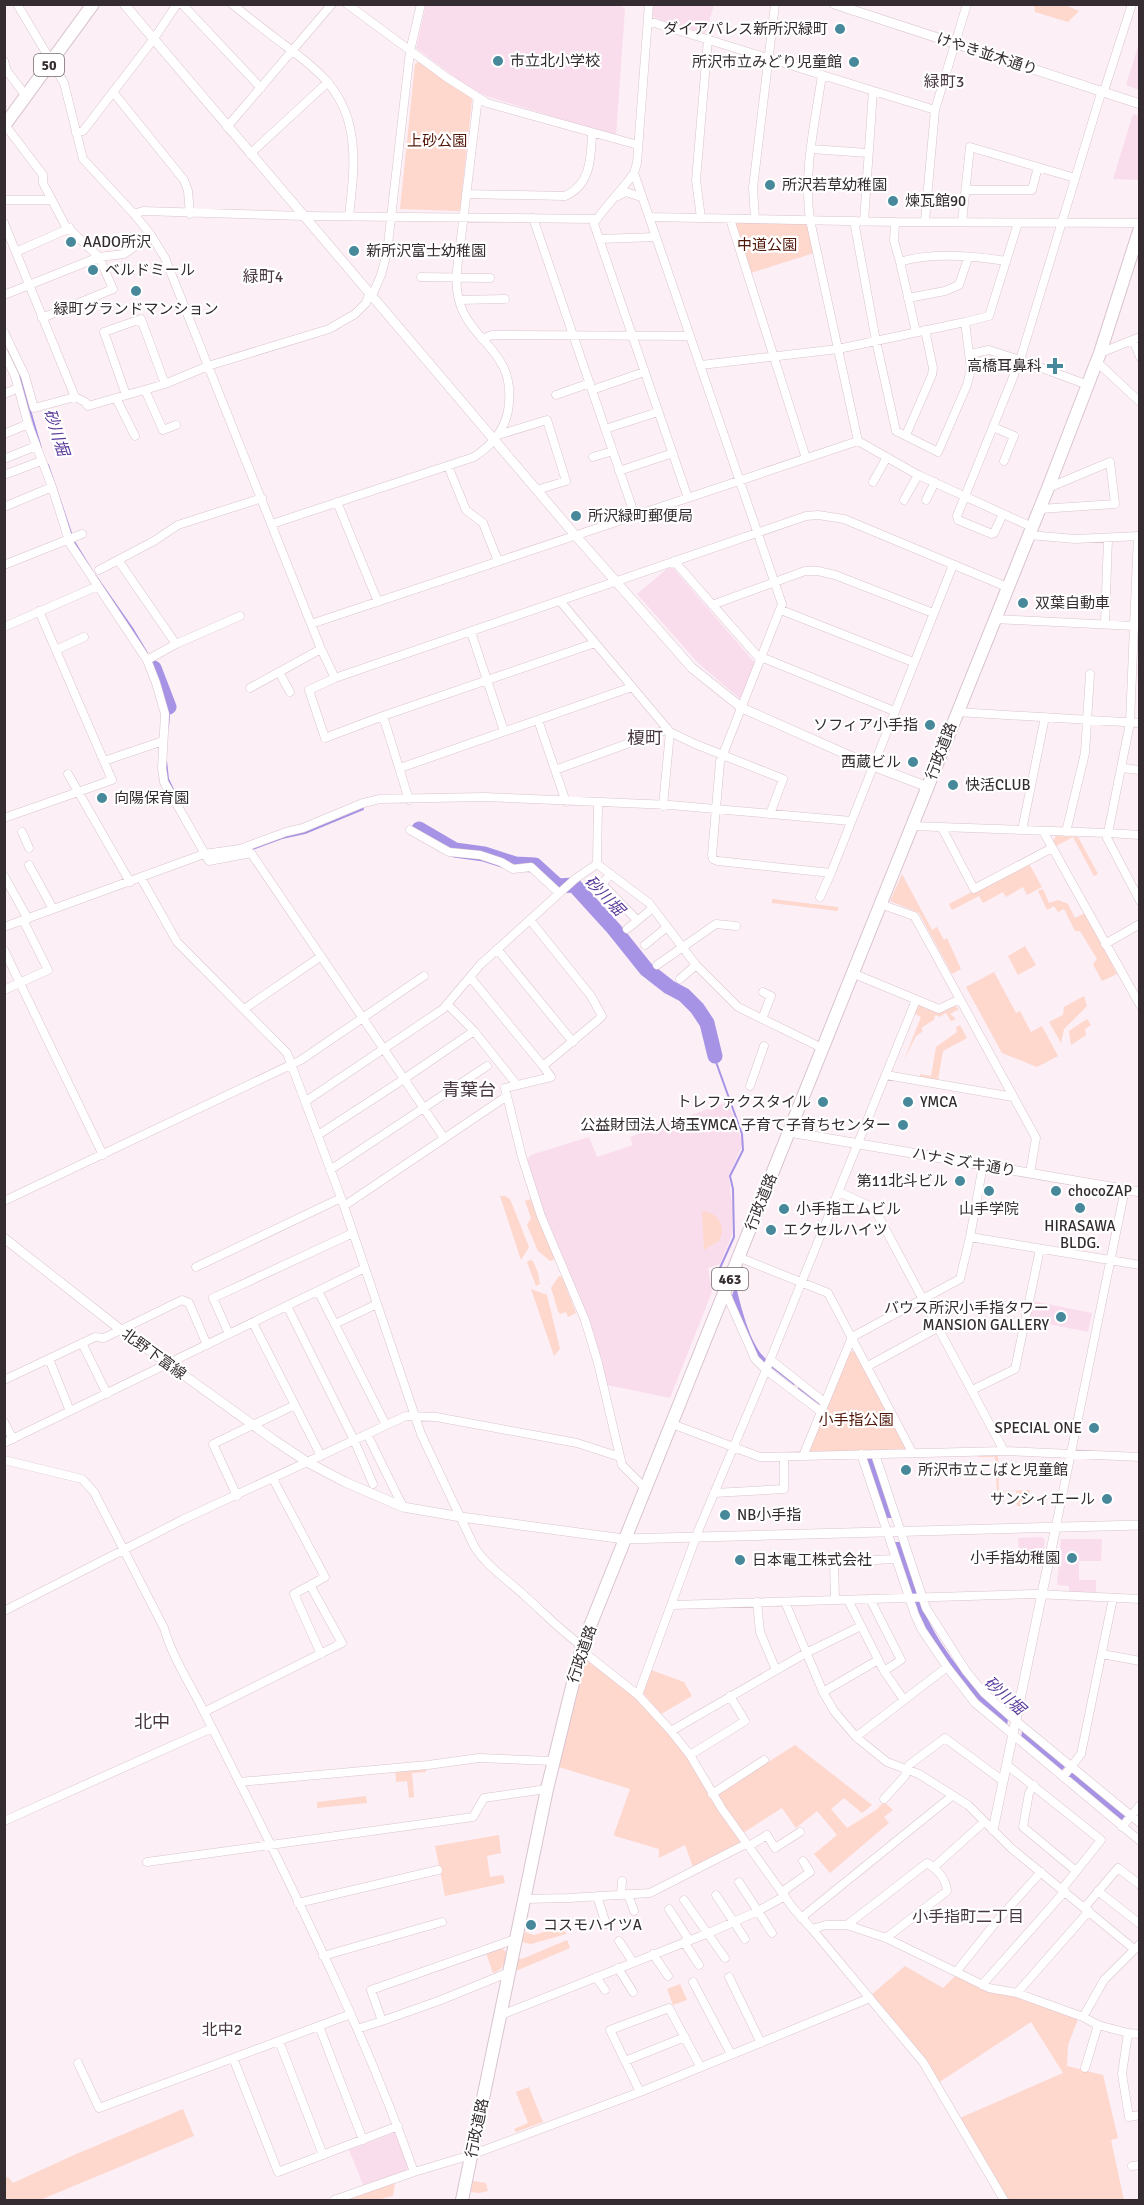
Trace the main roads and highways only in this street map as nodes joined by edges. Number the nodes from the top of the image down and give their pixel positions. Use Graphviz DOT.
graph roads {
  1 [pos="93,4"];
  2 [pos="5,126"];
  3 [pos="1140,228"];
  4 [pos="1136,251"];
  5 [pos="462,2200"];
  1 -- 2 [label="main road, 50"];
  3 -- 4 [label="main road, 行政道路 / 463"];
  4 -- 5 [label="main road, 行政道路 / 463"];
}
